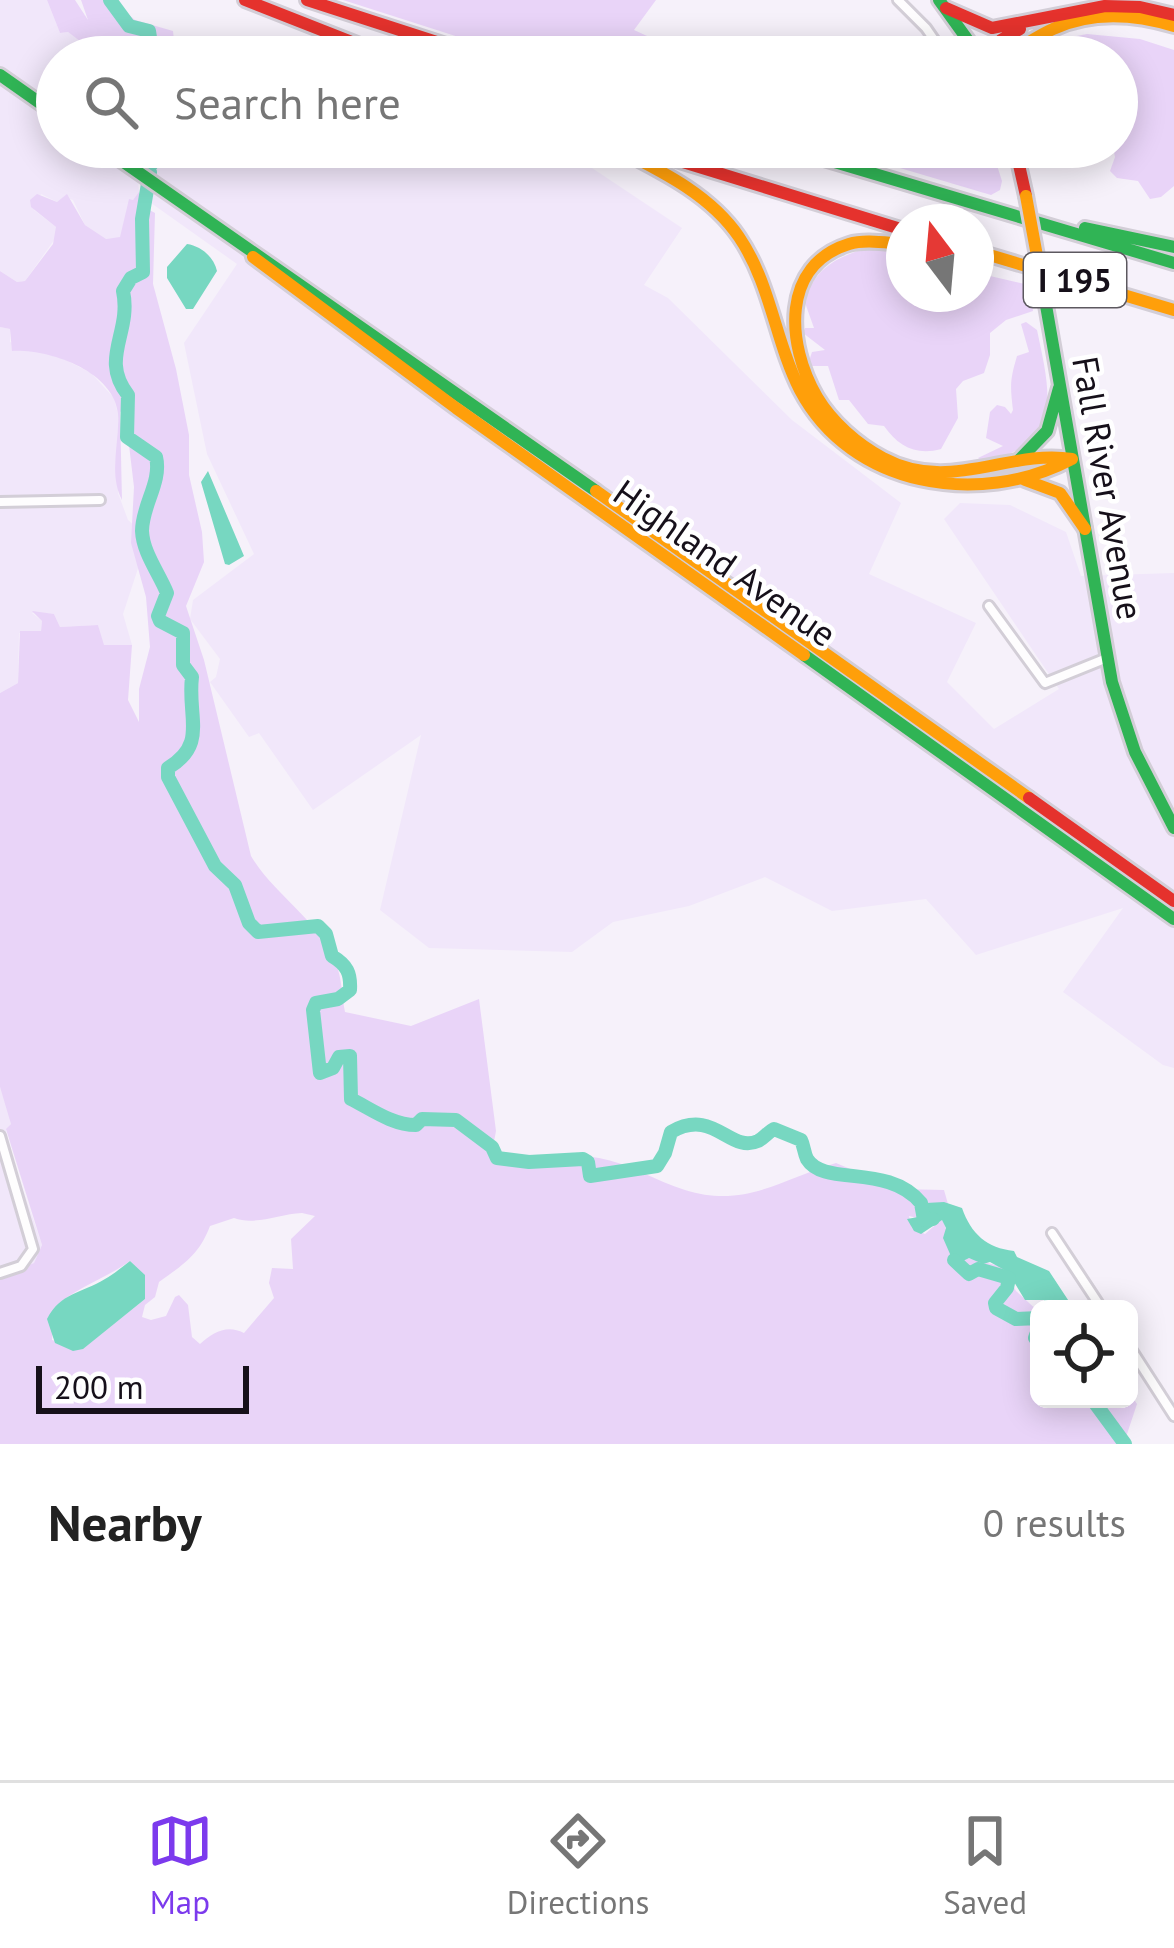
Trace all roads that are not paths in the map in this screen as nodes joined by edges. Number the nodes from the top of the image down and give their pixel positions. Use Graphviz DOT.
graph roads {
  1 [pos="244,0"];
  2 [pos="307,0"];
  3 [pos="898,0"];
  4 [pos="943,4"];
  5 [pos="1059,15"];
  6 [pos="1174,15"];
  7 [pos="1174,26"];
  8 [pos="1046,32"];
  9 [pos="336,36"];
  10 [pos="418,36"];
  11 [pos="932,36"];
  12 [pos="967,36"];
  13 [pos="1007,36"];
  14 [pos="1039,36"];
  15 [pos="1042,36"];
  16 [pos="0,75"];
  17 [pos="36,101"];
  18 [pos="132,168"];
  19 [pos="652,168"];
  20 [pos="702,168"];
  21 [pos="855,168"];
  22 [pos="1020,168"];
  23 [pos="1008,213"];
  24 [pos="886,224"];
  25 [pos="886,241"];
  26 [pos="1174,247"];
  27 [pos="247,250"];
  28 [pos="994,260"];
  29 [pos="1174,262"];
  30 [pos="1174,310"];
  31 [pos="1059,388"];
  32 [pos="1072,459"];
  33 [pos="1015,462"];
  34 [pos="990,480"];
  35 [pos="100,500"];
  36 [pos="0,502"];
  37 [pos="1085,529"];
  38 [pos="989,606"];
  39 [pos="1107,658"];
  40 [pos="1174,828"];
  41 [pos="1173,900"];
  42 [pos="1174,919"];
  43 [pos="0,1136"];
  44 [pos="1052,1233"];
  45 [pos="0,1273"];
  46 [pos="1096,1300"];
  47 [pos="1138,1360"];
  48 [pos="1174,1416"];
  1 -- 9 [label="main road"];
  2 -- 10 [label="main road"];
  3 -- 11 [label="street"];
  4 -- 5 [label="main road"];
  4 -- 12 [label="main road"];
  5 -- 6 [label="main road"];
  5 -- 13 [label="main road"];
  7 -- 8 [label="main road"];
  8 -- 14 [label="main road"];
  8 -- 15 [label="main road"];
  16 -- 17 [label="main road"];
  18 -- 27 [label="main road, Highland Avenue"];
  19 -- 34 [label="main road"];
  20 -- 24 [label="main road"];
  21 -- 23 [label="main road, I 195"];
  22 -- 31 [label="main road, Fall River Avenue, bridge"];
  23 -- 26 [label="main road"];
  23 -- 29 [label="main road, I 195"];
  25 -- 33 [label="main road"];
  27 -- 41 [label="main road, Highland Avenue"];
  27 -- 42 [label="main road, Highland Avenue"];
  28 -- 30 [label="main road, I 195"];
  31 -- 32 [label="main road, Fall River Avenue"];
  31 -- 33 [label="main road"];
  32 -- 33 [label="main road"];
  32 -- 34 [label="main road"];
  32 -- 37 [label="main road, Fall River Avenue"];
  34 -- 37 [label="main road"];
  35 -- 36 [label="street"];
  37 -- 39 [label="main road, Fall River Avenue"];
  38 -- 39 [label="street"];
  39 -- 40 [label="main road, Fall River Avenue"];
  43 -- 45 [label="street"];
  44 -- 46 [label="street"];
  47 -- 48 [label="street"];
}
